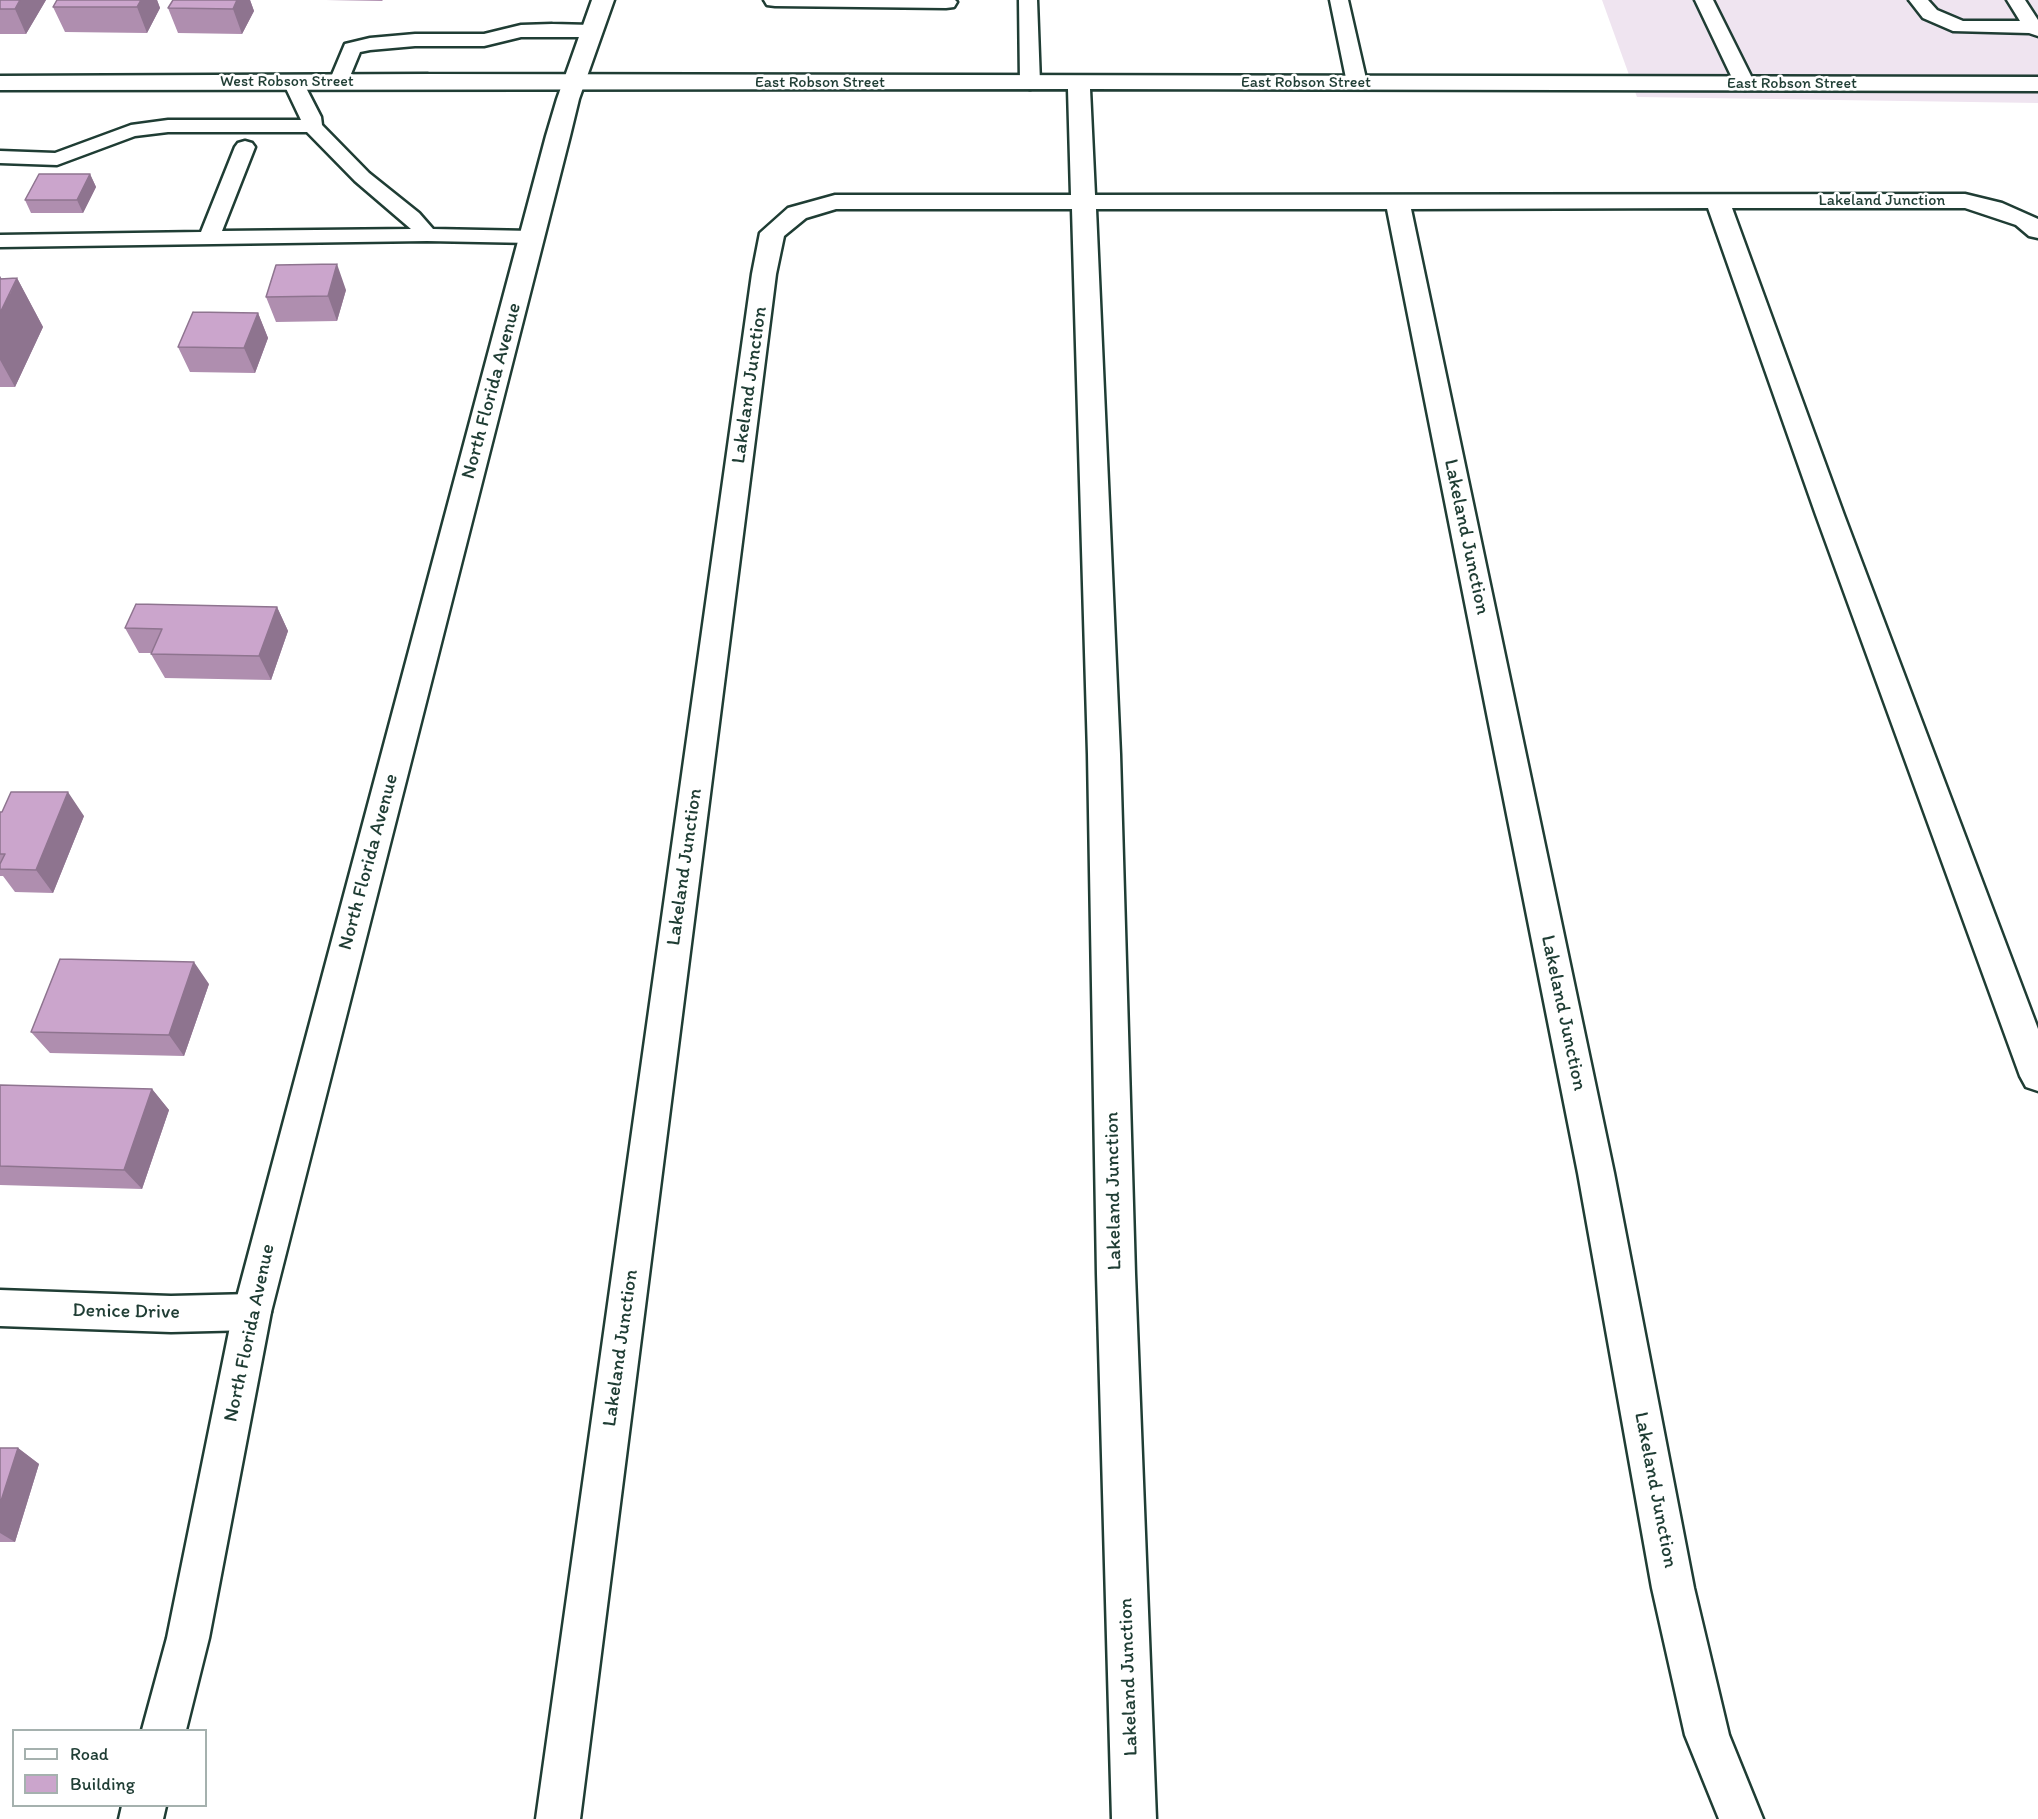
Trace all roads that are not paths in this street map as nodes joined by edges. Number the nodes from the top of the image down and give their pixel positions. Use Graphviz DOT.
graph roads {
  1 [pos="603,0"];
  2 [pos="776,0"];
  3 [pos="1028,0"];
  4 [pos="1339,0"];
  5 [pos="1704,0"];
  6 [pos="1918,0"];
  7 [pos="2016,0"];
  8 [pos="946,2"];
  9 [pos="2036,28"];
  10 [pos="592,31"];
  11 [pos="293,82"];
  12 [pos="339,82"];
  13 [pos="574,82"];
  14 [pos="0,83"];
  15 [pos="1030,83"];
  16 [pos="1079,83"];
  17 [pos="1357,83"];
  18 [pos="1745,84"];
  19 [pos="2038,84"];
  20 [pos="312,126"];
  21 [pos="245,147"];
  22 [pos="0,157"];
  23 [pos="1718,202"];
  24 [pos="1084,203"];
  25 [pos="1398,203"];
  26 [pos="2038,231"];
  27 [pos="427,235"];
  28 [pos="532,237"];
  29 [pos="209,238"];
  30 [pos="0,241"];
  31 [pos="2038,1076"];
  32 [pos="0,1308"];
  33 [pos="252,1312"];
  34 [pos="165,1729"];
  35 [pos="558,1819"];
  36 [pos="1134,1819"];
  37 [pos="1741,1819"];
  1 -- 10 [label="street, North Florida Avenue"];
  2 -- 8 [label="street"];
  3 -- 15 [label="lane"];
  4 -- 17 [label="lane"];
  5 -- 18 [label="lane"];
  6 -- 9 [label="lane"];
  7 -- 9 [label="lane"];
  10 -- 12 [label="lane"];
  10 -- 13 [label="street, North Florida Avenue"];
  11 -- 12 [label="street, West Robson Street"];
  11 -- 14 [label="street, West Robson Street"];
  11 -- 20 [label="lane"];
  12 -- 13 [label="street, West Robson Street"];
  13 -- 15 [label="street, East Robson Street"];
  13 -- 28 [label="street, North Florida Avenue"];
  15 -- 16 [label="street, East Robson Street"];
  16 -- 17 [label="street, East Robson Street"];
  16 -- 24 [label="street"];
  17 -- 18 [label="street, East Robson Street"];
  18 -- 19 [label="street, East Robson Street"];
  20 -- 22 [label="lane"];
  20 -- 27 [label="lane"];
  21 -- 29 [label="lane"];
  23 -- 25 [label="street, Lakeland Junction"];
  23 -- 26 [label="street, Lakeland Junction"];
  23 -- 31 [label="street"];
  24 -- 25 [label="street, Lakeland Junction"];
  24 -- 35 [label="street, Lakeland Junction"];
  24 -- 36 [label="street, Lakeland Junction"];
  25 -- 37 [label="street, Lakeland Junction"];
  27 -- 28 [label="lane"];
  27 -- 29 [label="lane"];
  28 -- 33 [label="street, North Florida Avenue"];
  29 -- 30 [label="lane"];
  32 -- 33 [label="street, Denice Drive"];
  33 -- 34 [label="street, North Florida Avenue"];
}
